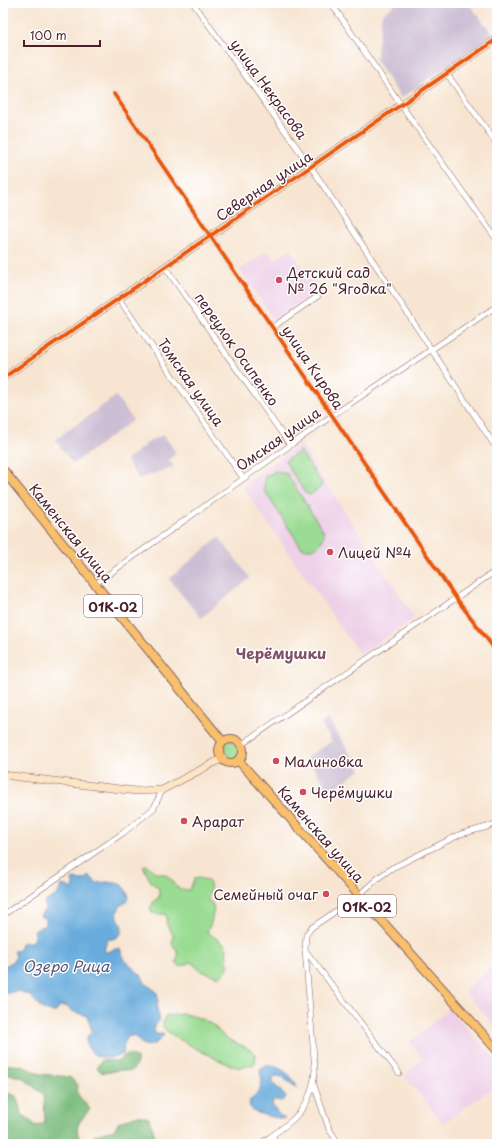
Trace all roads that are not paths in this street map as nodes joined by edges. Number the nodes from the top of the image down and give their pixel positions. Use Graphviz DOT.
graph roads {
  1 [pos="193,3"];
  2 [pos="331,3"];
  3 [pos="497,39"];
  4 [pos="447,74"];
  5 [pos="114,94"];
  6 [pos="401,105"];
  7 [pos="497,144"];
  8 [pos="311,167"];
  9 [pos="209,237"];
  10 [pos="497,240"];
  11 [pos="165,267"];
  12 [pos="318,296"];
  13 [pos="118,299"];
  14 [pos="497,306"];
  15 [pos="273,327"];
  16 [pos="432,350"];
  17 [pos="3,378"];
  18 [pos="333,415"];
  19 [pos="290,445"];
  20 [pos="497,449"];
  21 [pos="3,470"];
  22 [pos="243,478"];
  23 [pos="497,570"];
  24 [pos="95,584"];
  25 [pos="456,598"];
  26 [pos="497,652"];
  27 [pos="223,742"];
  28 [pos="241,745"];
  29 [pos="222,758"];
  30 [pos="238,760"];
  31 [pos="3,775"];
  32 [pos="162,790"];
  33 [pos="497,823"];
  34 [pos="358,896"];
  35 [pos="3,915"];
  36 [pos="305,949"];
  37 [pos="497,1050"];
  38 [pos="399,1073"];
  39 [pos="314,1084"];
  40 [pos="272,1136"];
  41 [pos="260,1144"];
  42 [pos="278,1144"];
  43 [pos="340,1144"];
  1 -- 8 [label="street, улица Некрасова"];
  2 -- 6 [label="street"];
  3 -- 4 [label="street, Северная улица"];
  4 -- 6 [label="street, Северная улица"];
  4 -- 7 [label="street"];
  5 -- 9 [label="street, улица Кирова"];
  6 -- 8 [label="street, Северная улица"];
  6 -- 10 [label="street"];
  8 -- 9 [label="street, Северная улица"];
  8 -- 16 [label="street, улица Некрасова"];
  9 -- 11 [label="street, Северная улица"];
  9 -- 15 [label="street, улица Кирова"];
  11 -- 13 [label="street, Северная улица"];
  11 -- 19 [label="street, переулок Осипенко"];
  12 -- 15 [label="street"];
  13 -- 17 [label="street, Северная улица"];
  13 -- 22 [label="street, Томская улица"];
  14 -- 16 [label="street, Омская улица"];
  15 -- 18 [label="street, улица Кирова"];
  16 -- 18 [label="street, Омская улица"];
  16 -- 20 [label="street, улица Некрасова"];
  18 -- 19 [label="street, Омская улица"];
  18 -- 25 [label="street, улица Кирова"];
  19 -- 22 [label="street, Омская улица"];
  21 -- 24 [label="main road, Каменская улица / 01К-02"];
  22 -- 24 [label="street, Омская улица"];
  23 -- 25 [label="street"];
  24 -- 27 [label="main road, Каменская улица / 01К-02"];
  25 -- 26 [label="street, улица Кирова"];
  25 -- 28 [label="street"];
  27 -- 28 [label="main road"];
  27 -- 29 [label="main road"];
  28 -- 30 [label="main road"];
  29 -- 30 [label="main road"];
  29 -- 32 [label="street"];
  30 -- 34 [label="main road, Каменская улица / 01К-02"];
  31 -- 32 [label="street"];
  32 -- 35 [label="street"];
  33 -- 34 [label="street"];
  34 -- 36 [label="street"];
  34 -- 37 [label="main road, Каменская улица / 01К-02"];
  36 -- 38 [label="street"];
  36 -- 39 [label="street"];
  39 -- 40 [label="street"];
  39 -- 43 [label="street"];
  40 -- 41 [label="street"];
  40 -- 42 [label="street"];
}
